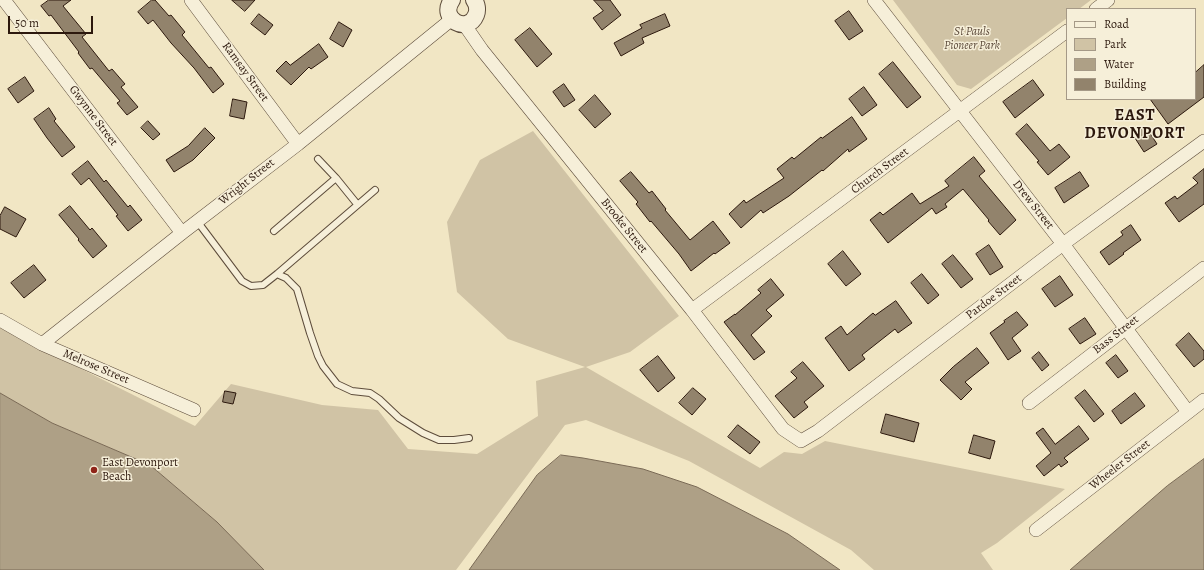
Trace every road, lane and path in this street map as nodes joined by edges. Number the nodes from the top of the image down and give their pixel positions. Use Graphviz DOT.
graph roads {
  1 [pos="4,0"];
  2 [pos="192,0"];
  3 [pos="874,0"];
  4 [pos="1108,0"];
  5 [pos="476,1"];
  6 [pos="1097,8"];
  7 [pos="452,10"];
  8 [pos="1066,32"];
  9 [pos="960,111"];
  10 [pos="1204,141"];
  11 [pos="298,144"];
  12 [pos="318,159"];
  13 [pos="336,178"];
  14 [pos="375,190"];
  15 [pos="357,204"];
  16 [pos="197,221"];
  17 [pos="274,231"];
  18 [pos="182,233"];
  19 [pos="1063,244"];
  20 [pos="1204,268"];
  21 [pos="277,274"];
  22 [pos="692,310"];
  23 [pos="0,320"];
  24 [pos="1126,327"];
  25 [pos="42,344"];
  26 [pos="1204,400"];
  27 [pos="1028,403"];
  28 [pos="194,410"];
  29 [pos="1188,412"];
  30 [pos="783,430"];
  31 [pos="469,438"];
  32 [pos="1036,530"];
  1 -- 18 [label="street, Gwynne Street"];
  2 -- 11 [label="street, Ramsay Street"];
  3 -- 9 [label="street, Drew Street"];
  4 -- 6 [label="street"];
  5 -- 7 [label="street"];
  7 -- 11 [label="street, Wright Street"];
  7 -- 22 [label="street, Brooke Street"];
  8 -- 9 [label="street, Church Street"];
  9 -- 19 [label="street, Drew Street"];
  9 -- 22 [label="street, Church Street"];
  10 -- 19 [label="street, Pardoe Street"];
  11 -- 16 [label="street, Wright Street"];
  12 -- 13 [label="lane"];
  13 -- 15 [label="lane"];
  13 -- 17 [label="lane"];
  14 -- 15 [label="lane"];
  15 -- 21 [label="lane"];
  16 -- 18 [label="street, Wright Street"];
  16 -- 21 [label="lane"];
  18 -- 25 [label="street, Wright Street"];
  19 -- 24 [label="street, Drew Street"];
  19 -- 30 [label="street, Pardoe Street"];
  20 -- 24 [label="street, Bass Street"];
  21 -- 31 [label="lane"];
  22 -- 30 [label="street, Brooke Street"];
  23 -- 25 [label="street, Melrose Street"];
  24 -- 27 [label="street, Bass Street"];
  24 -- 29 [label="street, Drew Street"];
  25 -- 28 [label="street, Melrose Street"];
  26 -- 29 [label="street, Wheeler Street"];
  29 -- 32 [label="street, Wheeler Street"];
}
